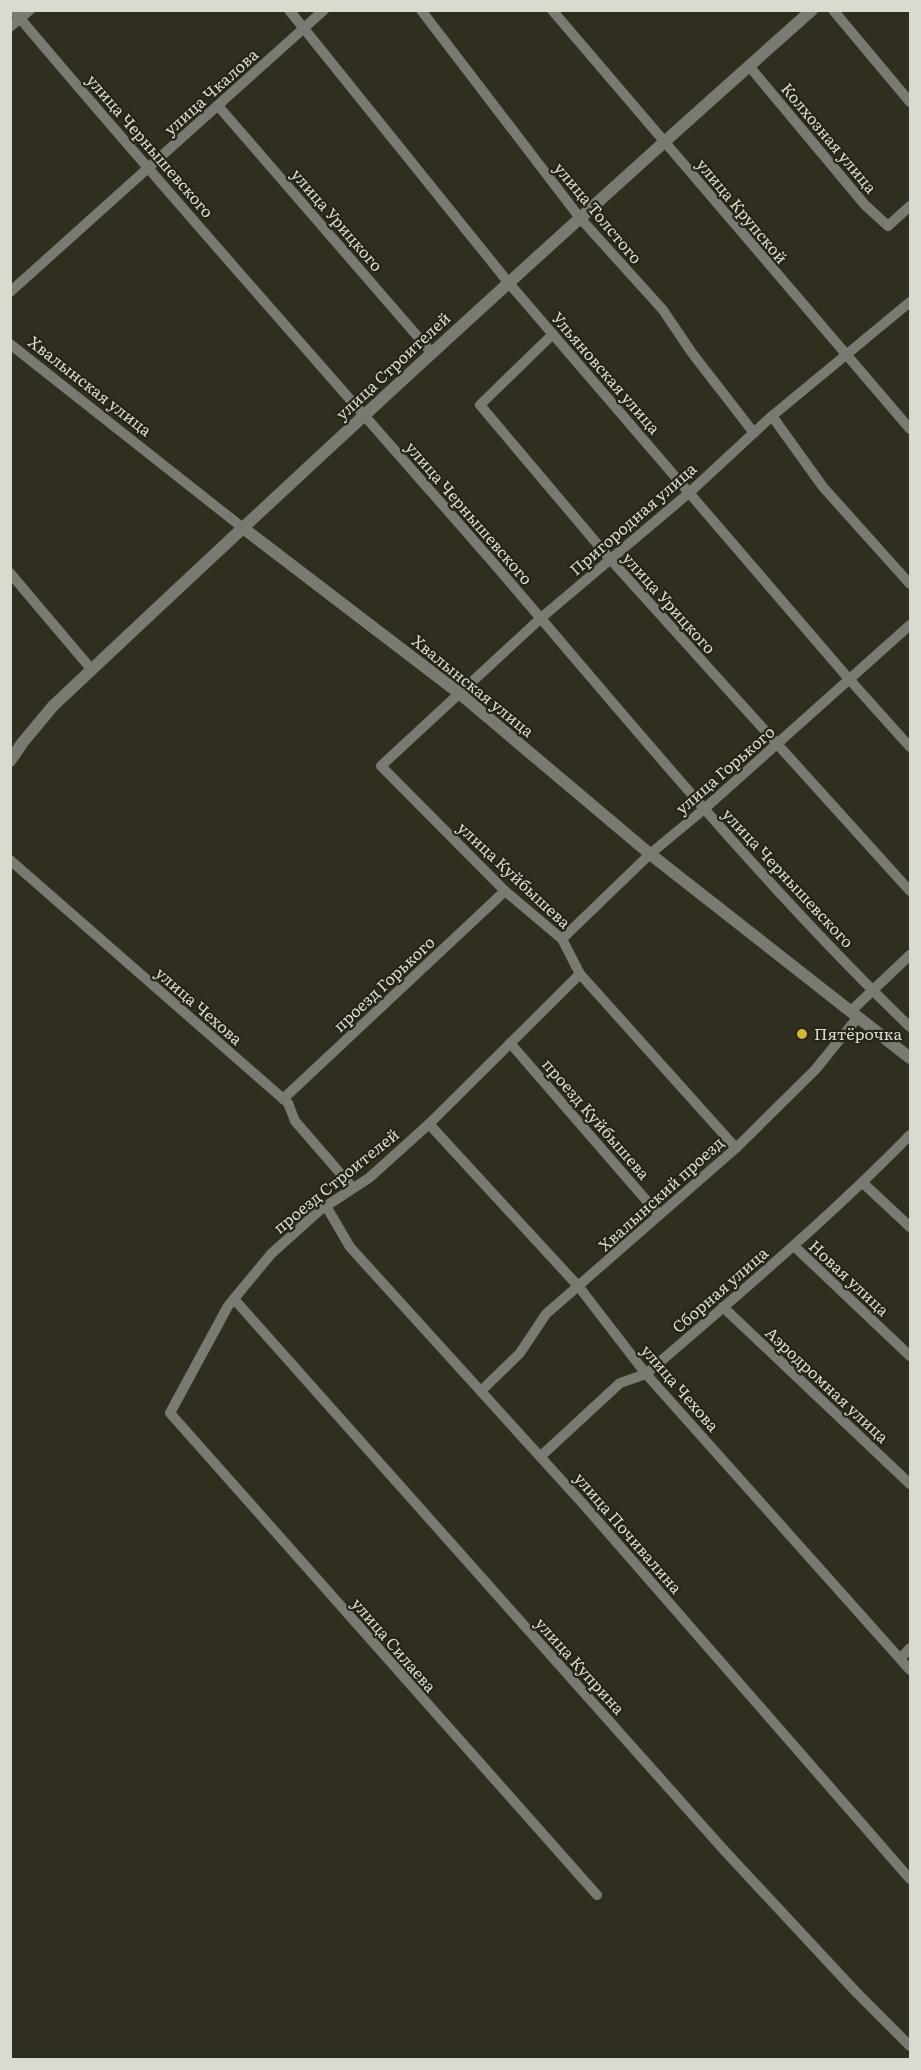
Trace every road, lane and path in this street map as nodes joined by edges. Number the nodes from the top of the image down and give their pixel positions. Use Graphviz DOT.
graph roads {
  1 [pos="30,10"];
  2 [pos="289,10"];
  3 [pos="324,10"];
  4 [pos="421,10"];
  5 [pos="552,10"];
  6 [pos="812,10"];
  7 [pos="833,10"];
  8 [pos="16,15"];
  9 [pos="10,27"];
  10 [pos="303,28"];
  11 [pos="749,66"];
  12 [pos="910,102"];
  13 [pos="219,107"];
  14 [pos="663,141"];
  15 [pos="149,169"];
  16 [pos="910,206"];
  17 [pos="580,218"];
  18 [pos="507,282"];
  19 [pos="10,292"];
  20 [pos="910,302"];
  21 [pos="553,334"];
  22 [pos="10,344"];
  23 [pos="432,352"];
  24 [pos="845,355"];
  25 [pos="364,414"];
  26 [pos="772,416"];
  27 [pos="910,429"];
  28 [pos="754,433"];
  29 [pos="690,492"];
  30 [pos="243,528"];
  31 [pos="610,560"];
  32 [pos="10,573"];
  33 [pos="910,584"];
  34 [pos="541,618"];
  35 [pos="910,625"];
  36 [pos="92,670"];
  37 [pos="849,679"];
  38 [pos="459,693"];
  39 [pos="776,746"];
  40 [pos="910,747"];
  41 [pos="10,761"];
  42 [pos="381,766"];
  43 [pos="704,810"];
  44 [pos="650,854"];
  45 [pos="10,860"];
  46 [pos="505,891"];
  47 [pos="910,891"];
  48 [pos="562,939"];
  49 [pos="910,955"];
  50 [pos="580,974"];
  51 [pos="872,990"];
  52 [pos="854,1014"];
  53 [pos="910,1027"];
  54 [pos="510,1043"];
  55 [pos="910,1058"];
  56 [pos="283,1099"];
  57 [pos="429,1124"];
  58 [pos="910,1135"];
  59 [pos="736,1148"];
  60 [pos="863,1183"];
  61 [pos="353,1188"];
  62 [pos="326,1206"];
  63 [pos="659,1215"];
  64 [pos="910,1227"];
  65 [pos="794,1246"];
  66 [pos="579,1287"];
  67 [pos="234,1299"];
  68 [pos="723,1307"];
  69 [pos="910,1356"];
  70 [pos="646,1374"];
  71 [pos="481,1391"];
  72 [pos="170,1413"];
  73 [pos="541,1456"];
  74 [pos="910,1484"];
  75 [pos="910,1648"];
  76 [pos="901,1658"];
  77 [pos="910,1670"];
  78 [pos="910,1879"];
  79 [pos="597,1895"];
  80 [pos="910,2046"];
  1 -- 8 [label="street"];
  2 -- 10 [label="street, Ульяновская улица"];
  3 -- 10 [label="street, улица Чкалова"];
  4 -- 17 [label="street, улица Толстого"];
  5 -- 14 [label="street, улица Крупской"];
  6 -- 11 [label="street, улица Строителей"];
  7 -- 12 [label="street"];
  8 -- 9 [label="street"];
  8 -- 15 [label="street, улица Чернышевского"];
  10 -- 13 [label="street, улица Чкалова"];
  10 -- 18 [label="street, Ульяновская улица"];
  11 -- 14 [label="street, улица Строителей"];
  11 -- 16 [label="street, Колхозная улица"];
  13 -- 15 [label="street, улица Чкалова"];
  13 -- 23 [label="street, улица Урицкого"];
  14 -- 17 [label="street, улица Строителей"];
  14 -- 24 [label="street, улица Крупской"];
  15 -- 19 [label="street, улица Чкалова"];
  15 -- 25 [label="street, улица Чернышевского"];
  17 -- 18 [label="street, улица Строителей"];
  17 -- 28 [label="street, улица Толстого"];
  18 -- 21 [label="street, Ульяновская улица"];
  18 -- 23 [label="street, улица Строителей"];
  20 -- 24 [label="street, Пригородная улица"];
  21 -- 29 [label="street, Ульяновская улица"];
  21 -- 31 [label="street, улица Урицкого"];
  22 -- 30 [label="street, Хвалынская улица"];
  23 -- 25 [label="street, улица Строителей"];
  24 -- 26 [label="street, Пригородная улица"];
  24 -- 27 [label="street, улица Крупской"];
  25 -- 30 [label="street, улица Строителей"];
  25 -- 34 [label="street, улица Чернышевского"];
  26 -- 28 [label="street, Пригородная улица"];
  26 -- 33 [label="street"];
  28 -- 29 [label="street, Пригородная улица"];
  29 -- 31 [label="street, Пригородная улица"];
  29 -- 37 [label="street, Ульяновская улица"];
  30 -- 36 [label="street, улица Строителей"];
  30 -- 38 [label="street, Хвалынская улица"];
  31 -- 34 [label="street, Пригородная улица"];
  31 -- 39 [label="street, улица Урицкого"];
  32 -- 36 [label="street"];
  34 -- 38 [label="street, Пригородная улица"];
  34 -- 43 [label="street, улица Чернышевского"];
  35 -- 37 [label="street, улица Горького"];
  36 -- 41 [label="street, улица Строителей"];
  37 -- 39 [label="street, улица Горького"];
  37 -- 40 [label="street, Ульяновская улица"];
  38 -- 42 [label="street, Пригородная улица"];
  38 -- 44 [label="street, Хвалынская улица"];
  39 -- 43 [label="street, улица Горького"];
  39 -- 47 [label="street, улица Урицкого"];
  42 -- 46 [label="street, улица Куйбышева"];
  43 -- 44 [label="street, улица Горького"];
  43 -- 51 [label="street, улица Чернышевского"];
  44 -- 48 [label="street, улица Горького"];
  44 -- 52 [label="street, Хвалынская улица"];
  45 -- 56 [label="street, улица Чехова"];
  46 -- 48 [label="street, улица Куйбышева"];
  46 -- 56 [label="street, проезд Горького"];
  48 -- 50 [label="street, улица Куйбышева"];
  49 -- 51 [label="street, Хвалынский проезд"];
  50 -- 54 [label="street, проезд Строителей"];
  50 -- 59 [label="street, улица Куйбышева"];
  51 -- 52 [label="street, Хвалынский проезд"];
  51 -- 53 [label="street, улица Чернышевского"];
  52 -- 55 [label="street, Хвалынская улица"];
  52 -- 59 [label="street, Хвалынский проезд"];
  54 -- 57 [label="street, проезд Строителей"];
  54 -- 63 [label="street, проезд Куйбышева"];
  56 -- 61 [label="street, улица Чехова"];
  57 -- 61 [label="street, проезд Строителей"];
  57 -- 66 [label="street, улица Чехова"];
  58 -- 60 [label="street, Сборная улица"];
  59 -- 63 [label="street, Хвалынский проезд"];
  60 -- 64 [label="street"];
  60 -- 65 [label="street, Сборная улица"];
  61 -- 62 [label="street, проезд Строителей"];
  62 -- 67 [label="street, проезд Строителей"];
  62 -- 71 [label="street, улица Почивалина"];
  63 -- 66 [label="street, Хвалынский проезд"];
  65 -- 68 [label="street, Сборная улица"];
  65 -- 69 [label="street, Новая улица"];
  66 -- 70 [label="street, улица Чехова"];
  66 -- 71 [label="street, Хвалынский проезд"];
  67 -- 72 [label="street, проезд Строителей"];
  67 -- 80 [label="street, улица Куприна"];
  68 -- 70 [label="street, Сборная улица"];
  68 -- 74 [label="street, Аэродромная улица"];
  70 -- 73 [label="street, Сборная улица"];
  70 -- 76 [label="street, улица Чехова"];
  71 -- 73 [label="street, улица Почивалина"];
  72 -- 79 [label="street, улица Силаева"];
  73 -- 78 [label="street, улица Почивалина"];
  75 -- 76 [label="street"];
  76 -- 77 [label="street, улица Чехова"];
}
